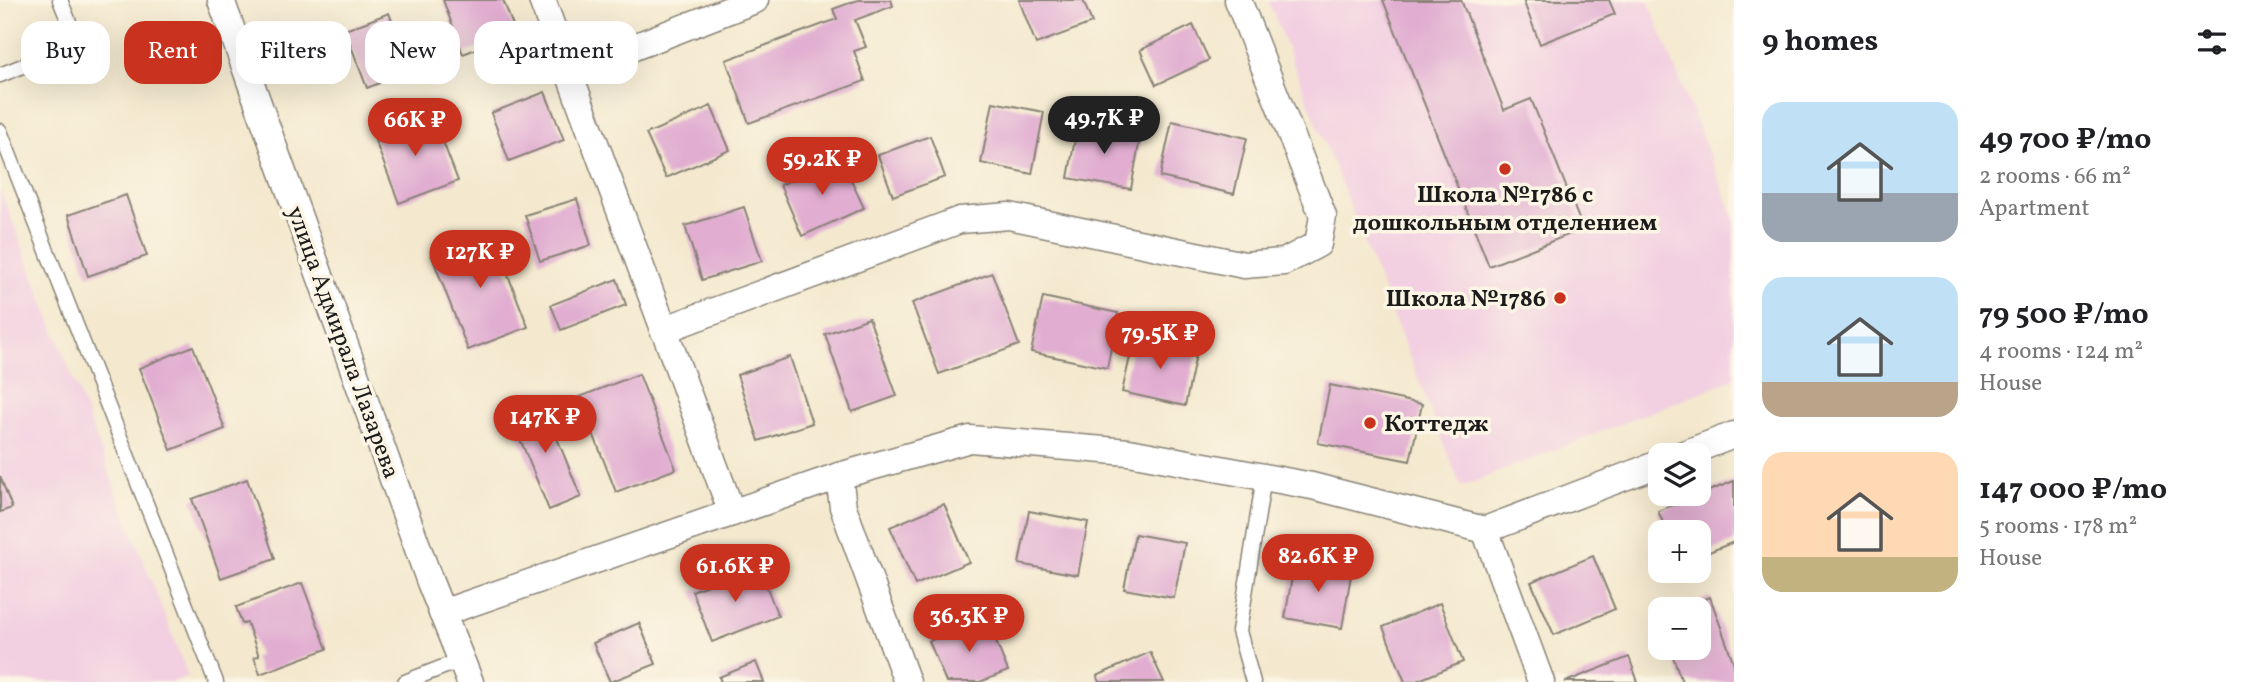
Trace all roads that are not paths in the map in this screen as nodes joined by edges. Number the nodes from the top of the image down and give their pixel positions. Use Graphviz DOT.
graph roads {
  1 [pos="60,0"];
  2 [pos="221,0"];
  3 [pos="542,0"];
  4 [pos="755,0"];
  5 [pos="1238,0"];
  6 [pos="549,21"];
  7 [pos="638,45"];
  8 [pos="0,75"];
  9 [pos="571,84"];
  10 [pos="0,131"];
  11 [pos="663,330"];
  12 [pos="1734,435"];
  13 [pos="1711,444"];
  14 [pos="1648,468"];
  15 [pos="839,476"];
  16 [pos="1264,477"];
  17 [pos="732,513"];
  18 [pos="1485,530"];
  19 [pos="442,613"];
  20 [pos="465,671"];
  21 [pos="216,682"];
  22 [pos="405,682"];
  23 [pos="907,682"];
  24 [pos="1252,682"];
  25 [pos="1541,682"];
  1 -- 8 [label="lane"];
  2 -- 19 [label="street, улица Адмирала Лазарева"];
  3 -- 6 [label="street"];
  4 -- 7 [label="street"];
  5 -- 11 [label="street"];
  9 -- 11 [label="street"];
  10 -- 21 [label="lane"];
  11 -- 17 [label="street"];
  12 -- 13 [label="street"];
  14 -- 18 [label="street"];
  15 -- 16 [label="street"];
  15 -- 17 [label="street"];
  15 -- 23 [label="street"];
  16 -- 18 [label="street"];
  16 -- 24 [label="lane"];
  17 -- 19 [label="street"];
  18 -- 25 [label="street"];
  19 -- 20 [label="street, улица Адмирала Лазарева"];
  20 -- 22 [label="lane"];
}
